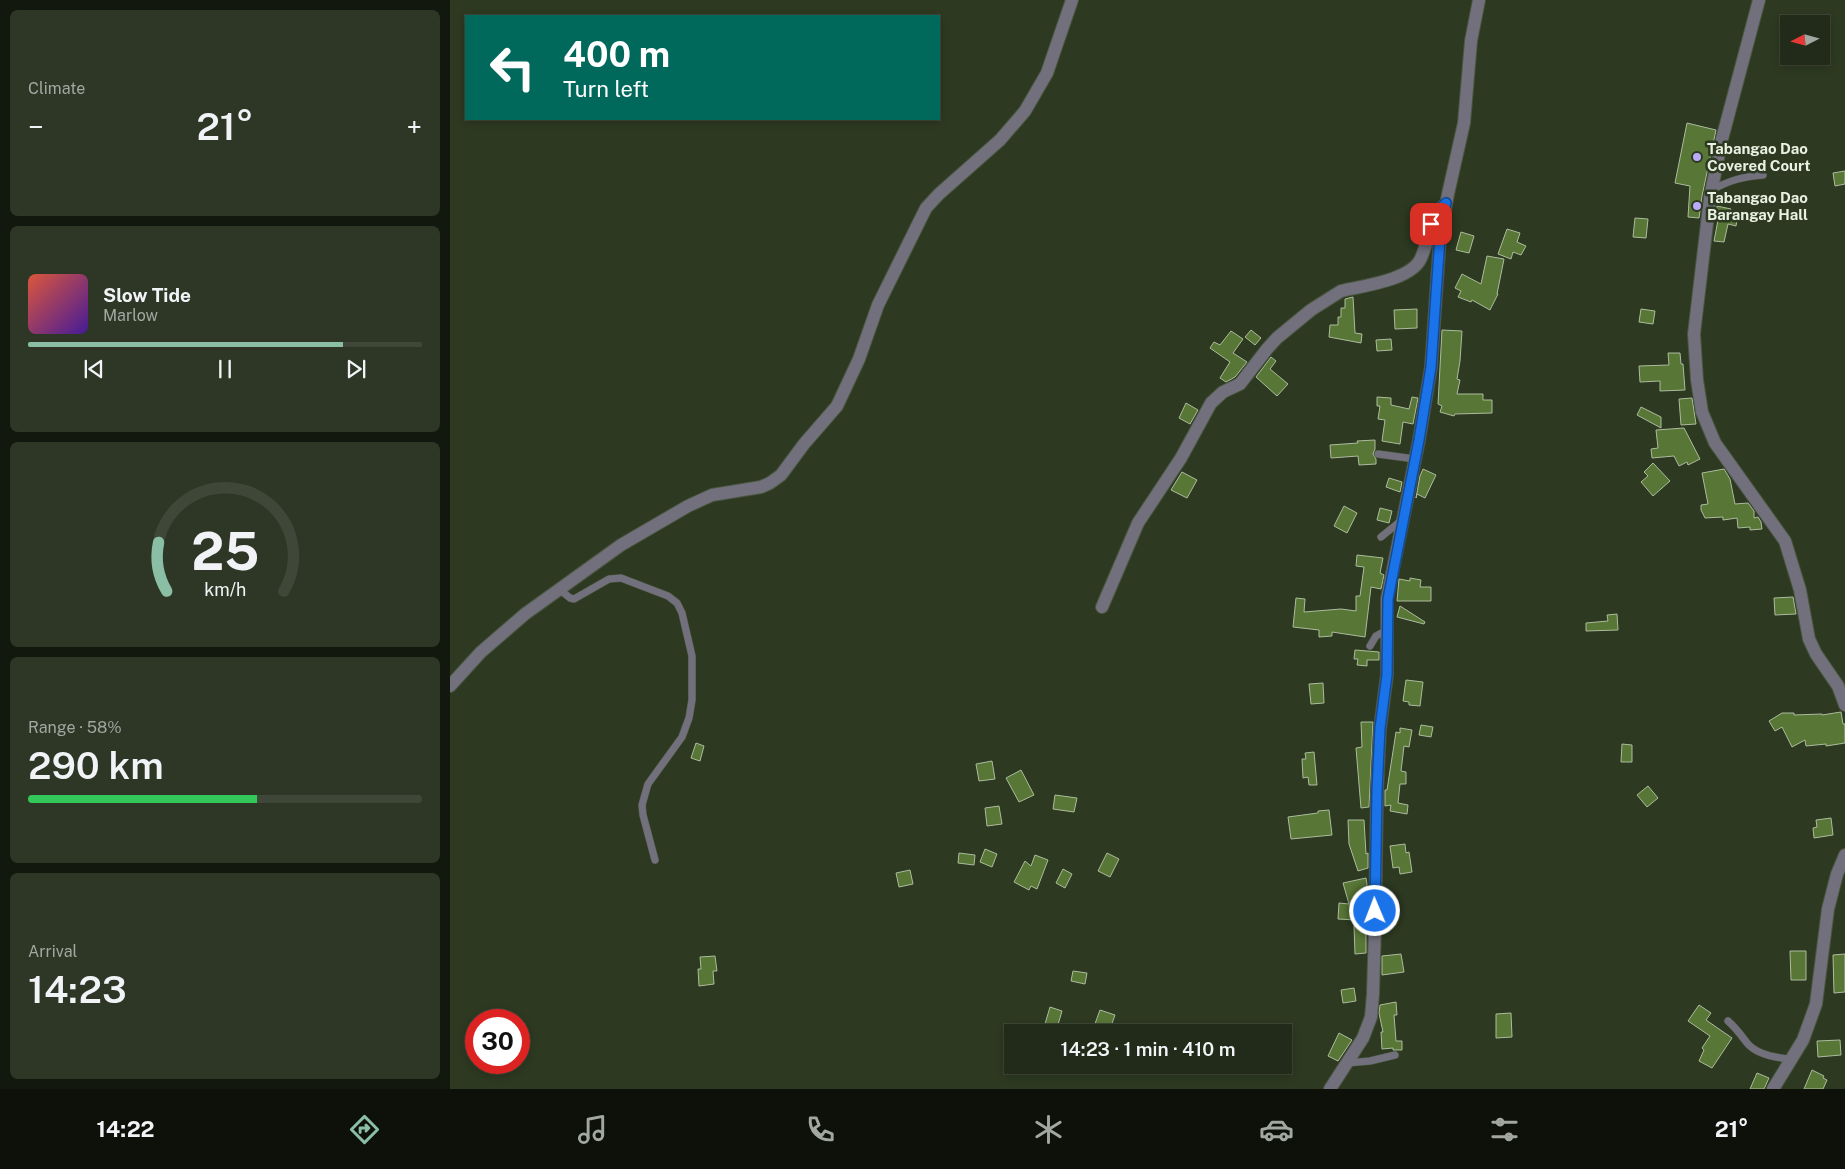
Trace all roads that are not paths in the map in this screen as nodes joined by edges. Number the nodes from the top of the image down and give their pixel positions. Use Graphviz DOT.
graph roads {
  1 [pos="1072,0"];
  2 [pos="1479,0"];
  3 [pos="1759,0"];
  4 [pos="1763,175"];
  5 [pos="1712,190"];
  6 [pos="1446,203"];
  7 [pos="1378,454"];
  8 [pos="1415,459"];
  9 [pos="1402,520"];
  10 [pos="1381,537"];
  11 [pos="559,589"];
  12 [pos="1102,607"];
  13 [pos="1387,630"];
  14 [pos="1370,646"];
  15 [pos="450,686"];
  16 [pos="1845,705"];
  17 [pos="1845,855"];
  18 [pos="655,860"];
  19 [pos="1728,1021"];
  20 [pos="1395,1055"];
  21 [pos="1792,1059"];
  22 [pos="1347,1063"];
  23 [pos="1330,1089"];
  24 [pos="1773,1089"];
  1 -- 11 [label="street"];
  2 -- 6 [label="street"];
  3 -- 5 [label="street"];
  4 -- 5 [label="lane"];
  5 -- 16 [label="street"];
  6 -- 8 [label="street"];
  6 -- 12 [label="street"];
  7 -- 8 [label="lane"];
  8 -- 9 [label="street"];
  9 -- 10 [label="lane"];
  9 -- 13 [label="street"];
  11 -- 15 [label="street"];
  11 -- 18 [label="lane"];
  13 -- 14 [label="lane"];
  13 -- 22 [label="street"];
  17 -- 21 [label="street"];
  19 -- 21 [label="lane"];
  20 -- 22 [label="lane"];
  21 -- 24 [label="street"];
  22 -- 23 [label="street"];
}
